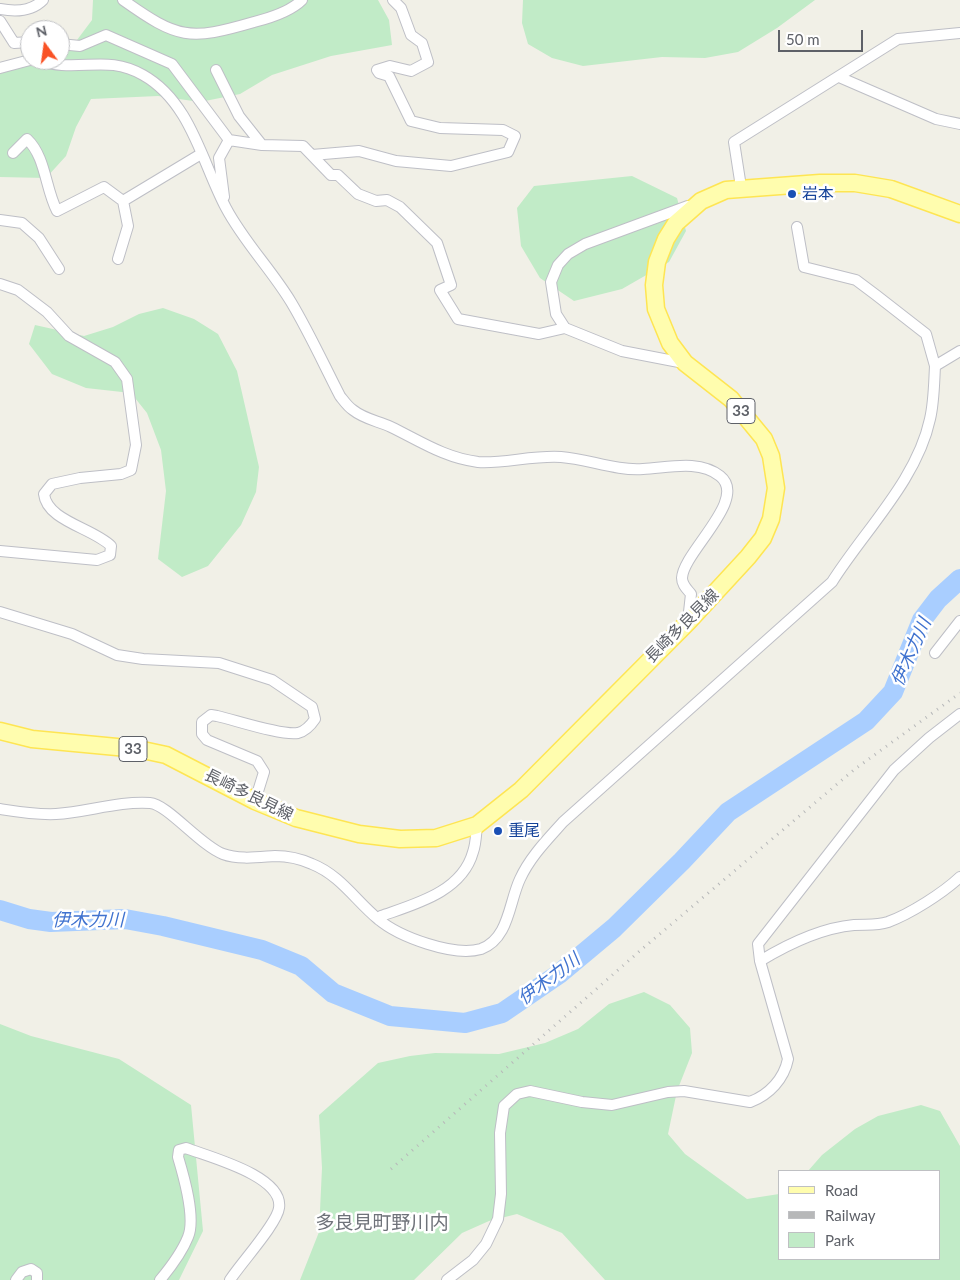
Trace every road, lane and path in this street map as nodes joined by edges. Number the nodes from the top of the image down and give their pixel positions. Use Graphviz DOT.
graph roads {
  1 [pos="43,0"];
  2 [pos="123,0"];
  3 [pos="302,0"];
  4 [pos="393,0"];
  5 [pos="0,9"];
  6 [pos="0,21"];
  7 [pos="960,34"];
  8 [pos="20,43"];
  9 [pos="70,45"];
  10 [pos="20,63"];
  11 [pos="70,65"];
  12 [pos="0,68"];
  13 [pos="216,70"];
  14 [pos="839,77"];
  15 [pos="960,124"];
  16 [pos="229,140"];
  17 [pos="262,145"];
  18 [pos="13,153"];
  19 [pos="201,154"];
  20 [pos="312,156"];
  21 [pos="741,187"];
  22 [pos="123,201"];
  23 [pos="701,201"];
  24 [pos="226,208"];
  25 [pos="960,214"];
  26 [pos="0,220"];
  27 [pos="797,227"];
  28 [pos="118,259"];
  29 [pos="59,268"];
  30 [pos="0,284"];
  31 [pos="565,328"];
  32 [pos="960,351"];
  33 [pos="685,363"];
  34 [pos="935,366"];
  35 [pos="0,551"];
  36 [pos="0,612"];
  37 [pos="688,622"];
  38 [pos="960,622"];
  39 [pos="935,653"];
  40 [pos="960,714"];
  41 [pos="0,731"];
  42 [pos="255,801"];
  43 [pos="0,809"];
  44 [pos="478,825"];
  45 [pos="960,877"];
  46 [pos="379,920"];
  47 [pos="760,961"];
  48 [pos="16,1280"];
  49 [pos="37,1280"];
  50 [pos="160,1280"];
  51 [pos="230,1280"];
  52 [pos="446,1280"];
  1 -- 5 [label="street"];
  2 -- 3 [label="street"];
  4 -- 20 [label="street"];
  6 -- 8 [label="street"];
  7 -- 14 [label="street"];
  9 -- 16 [label="street"];
  10 -- 12 [label="street"];
  11 -- 19 [label="street"];
  13 -- 17 [label="street"];
  14 -- 15 [label="street"];
  14 -- 21 [label="street"];
  16 -- 17 [label="street"];
  16 -- 24 [label="street"];
  17 -- 20 [label="street"];
  18 -- 22 [label="street"];
  19 -- 22 [label="street"];
  19 -- 24 [label="street"];
  20 -- 31 [label="street"];
  21 -- 23 [label="main road, 長崎多良見線 / 33"];
  21 -- 25 [label="main road, 長崎多良見線 / 33"];
  22 -- 28 [label="street"];
  23 -- 31 [label="street"];
  23 -- 33 [label="main road, 長崎多良見線 / 33"];
  24 -- 37 [label="street"];
  26 -- 29 [label="street"];
  27 -- 34 [label="street"];
  30 -- 35 [label="street"];
  31 -- 33 [label="street"];
  32 -- 34 [label="street"];
  33 -- 37 [label="main road, 長崎多良見線 / 33"];
  34 -- 46 [label="street"];
  36 -- 42 [label="street"];
  37 -- 44 [label="main road, 長崎多良見線 / 33"];
  38 -- 39 [label="street"];
  40 -- 47 [label="street"];
  41 -- 42 [label="main road, 長崎多良見線 / 33"];
  42 -- 44 [label="main road, 長崎多良見線 / 33"];
  43 -- 46 [label="street"];
  44 -- 46 [label="street"];
  45 -- 47 [label="street"];
  47 -- 52 [label="street"];
  48 -- 49 [label="street"];
  50 -- 51 [label="street"];
}
